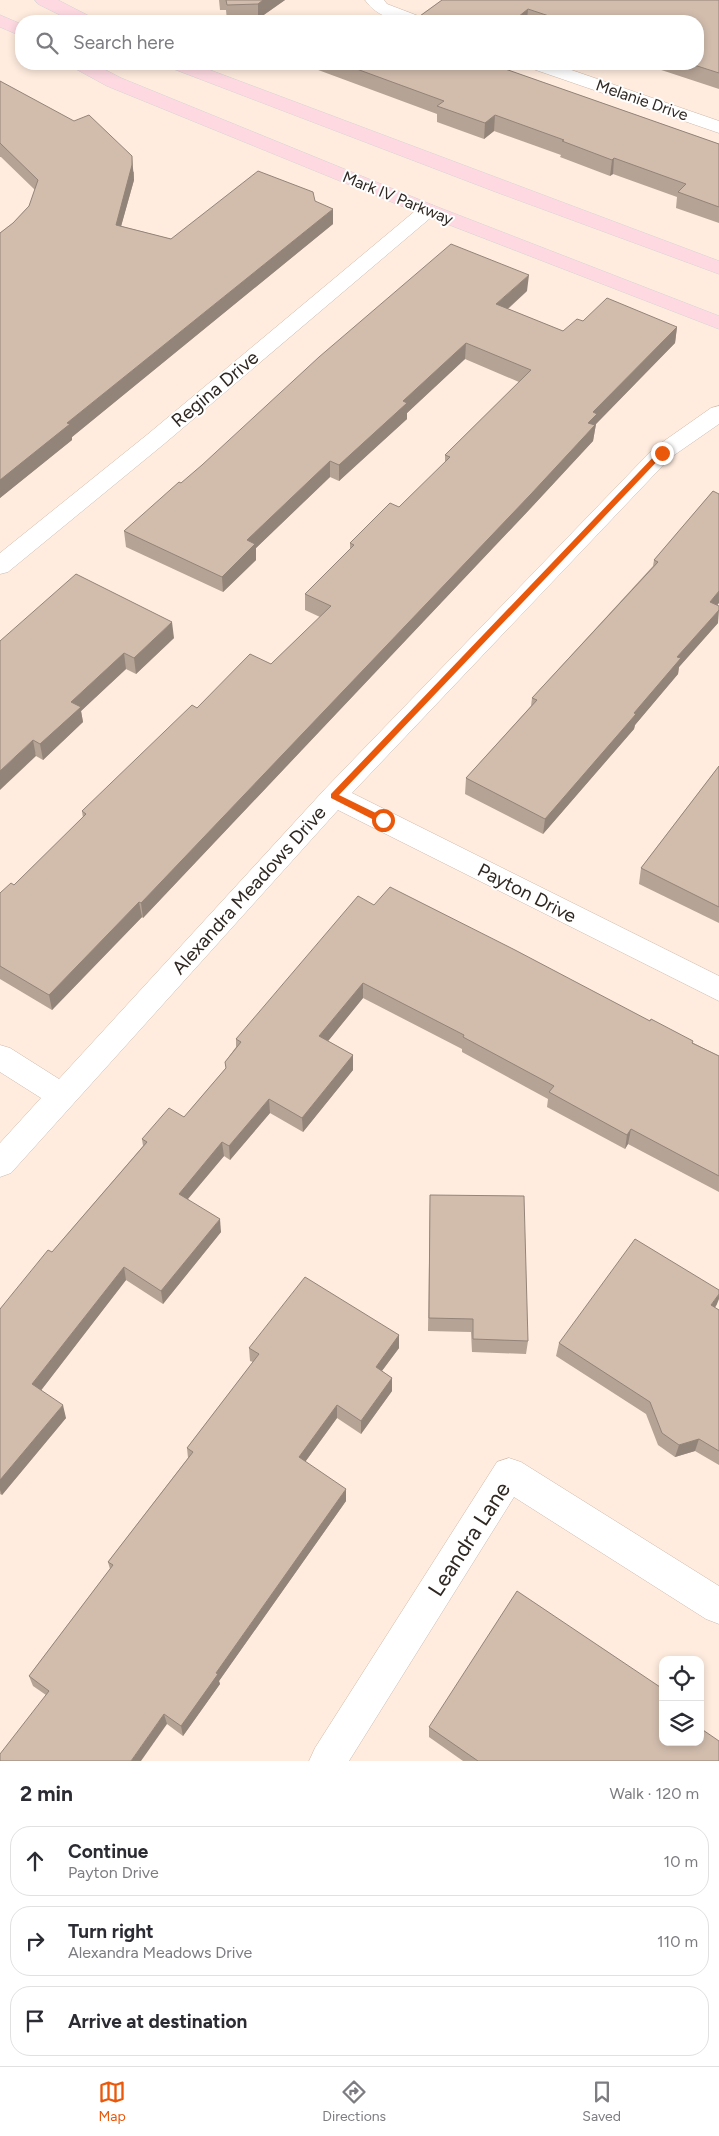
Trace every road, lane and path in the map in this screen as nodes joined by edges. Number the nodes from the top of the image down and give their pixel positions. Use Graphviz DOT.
graph roads {
  1 [pos="44,0"];
  2 [pos="374,0"];
  3 [pos="73,15"];
  4 [pos="399,15"];
  5 [pos="0,20"];
  6 [pos="15,28"];
  7 [pos="91,70"];
  8 [pos="194,70"];
  9 [pos="554,70"];
  10 [pos="719,127"];
  11 [pos="428,210"];
  12 [pos="719,268"];
  13 [pos="719,323"];
  14 [pos="719,413"];
  15 [pos="0,566"];
  16 [pos="334,796"];
  17 [pos="719,989"];
  18 [pos="0,1057"];
  19 [pos="62,1096"];
  20 [pos="0,1164"];
  21 [pos="719,1606"];
  22 [pos="328,1761"];
  1 -- 3 [label="main road"];
  2 -- 4 [label="street"];
  5 -- 6 [label="main road"];
  7 -- 11 [label="main road, Mark IV Parkway"];
  8 -- 12 [label="main road"];
  9 -- 10 [label="street, Melanie Drive"];
  11 -- 13 [label="main road, Mark IV Parkway"];
  11 -- 15 [label="street, Regina Drive"];
  14 -- 16 [label="street, Alexandra Meadows Drive"];
  16 -- 17 [label="street, Payton Drive"];
  16 -- 19 [label="street, Alexandra Meadows Drive"];
  18 -- 19 [label="street"];
  19 -- 20 [label="street, Alexandra Meadows Drive"];
  21 -- 22 [label="street, Leandra Lane"];
}
